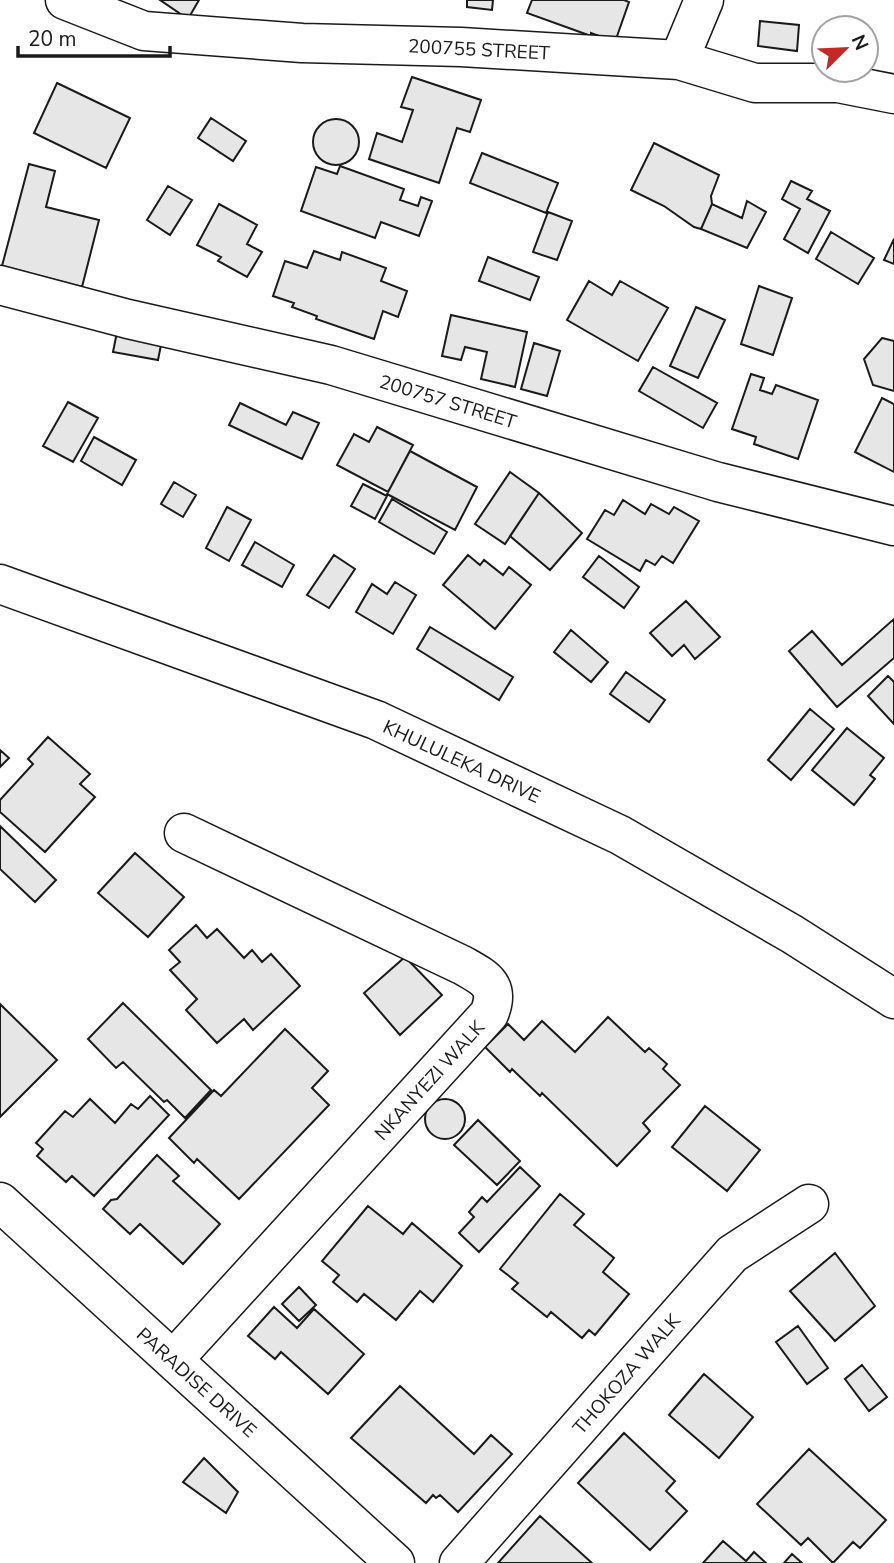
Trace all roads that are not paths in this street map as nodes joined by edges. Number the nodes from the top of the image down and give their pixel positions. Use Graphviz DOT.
graph roads {
  1 [pos="65,0"];
  2 [pos="704,0"];
  3 [pos="679,60"];
  4 [pos="894,94"];
  5 [pos="0,285"];
  6 [pos="894,526"];
  7 [pos="0,584"];
  8 [pos="184,833"];
  9 [pos="894,999"];
  10 [pos="0,1202"];
  11 [pos="809,1203"];
  12 [pos="173,1360"];
  13 [pos="395,1563"];
  14 [pos="459,1563"];
  1 -- 3 [label="street, 200755 STREET"];
  2 -- 3 [label="street"];
  3 -- 4 [label="street, 200755 STREET"];
  5 -- 6 [label="street, 200757 STREET"];
  7 -- 9 [label="street, KHULULEKA DRIVE"];
  8 -- 12 [label="street, NKANYEZI WALK"];
  10 -- 12 [label="street, PARADISE DRIVE"];
  11 -- 14 [label="street, THOKOZA WALK"];
  12 -- 13 [label="street, PARADISE DRIVE"];
}
